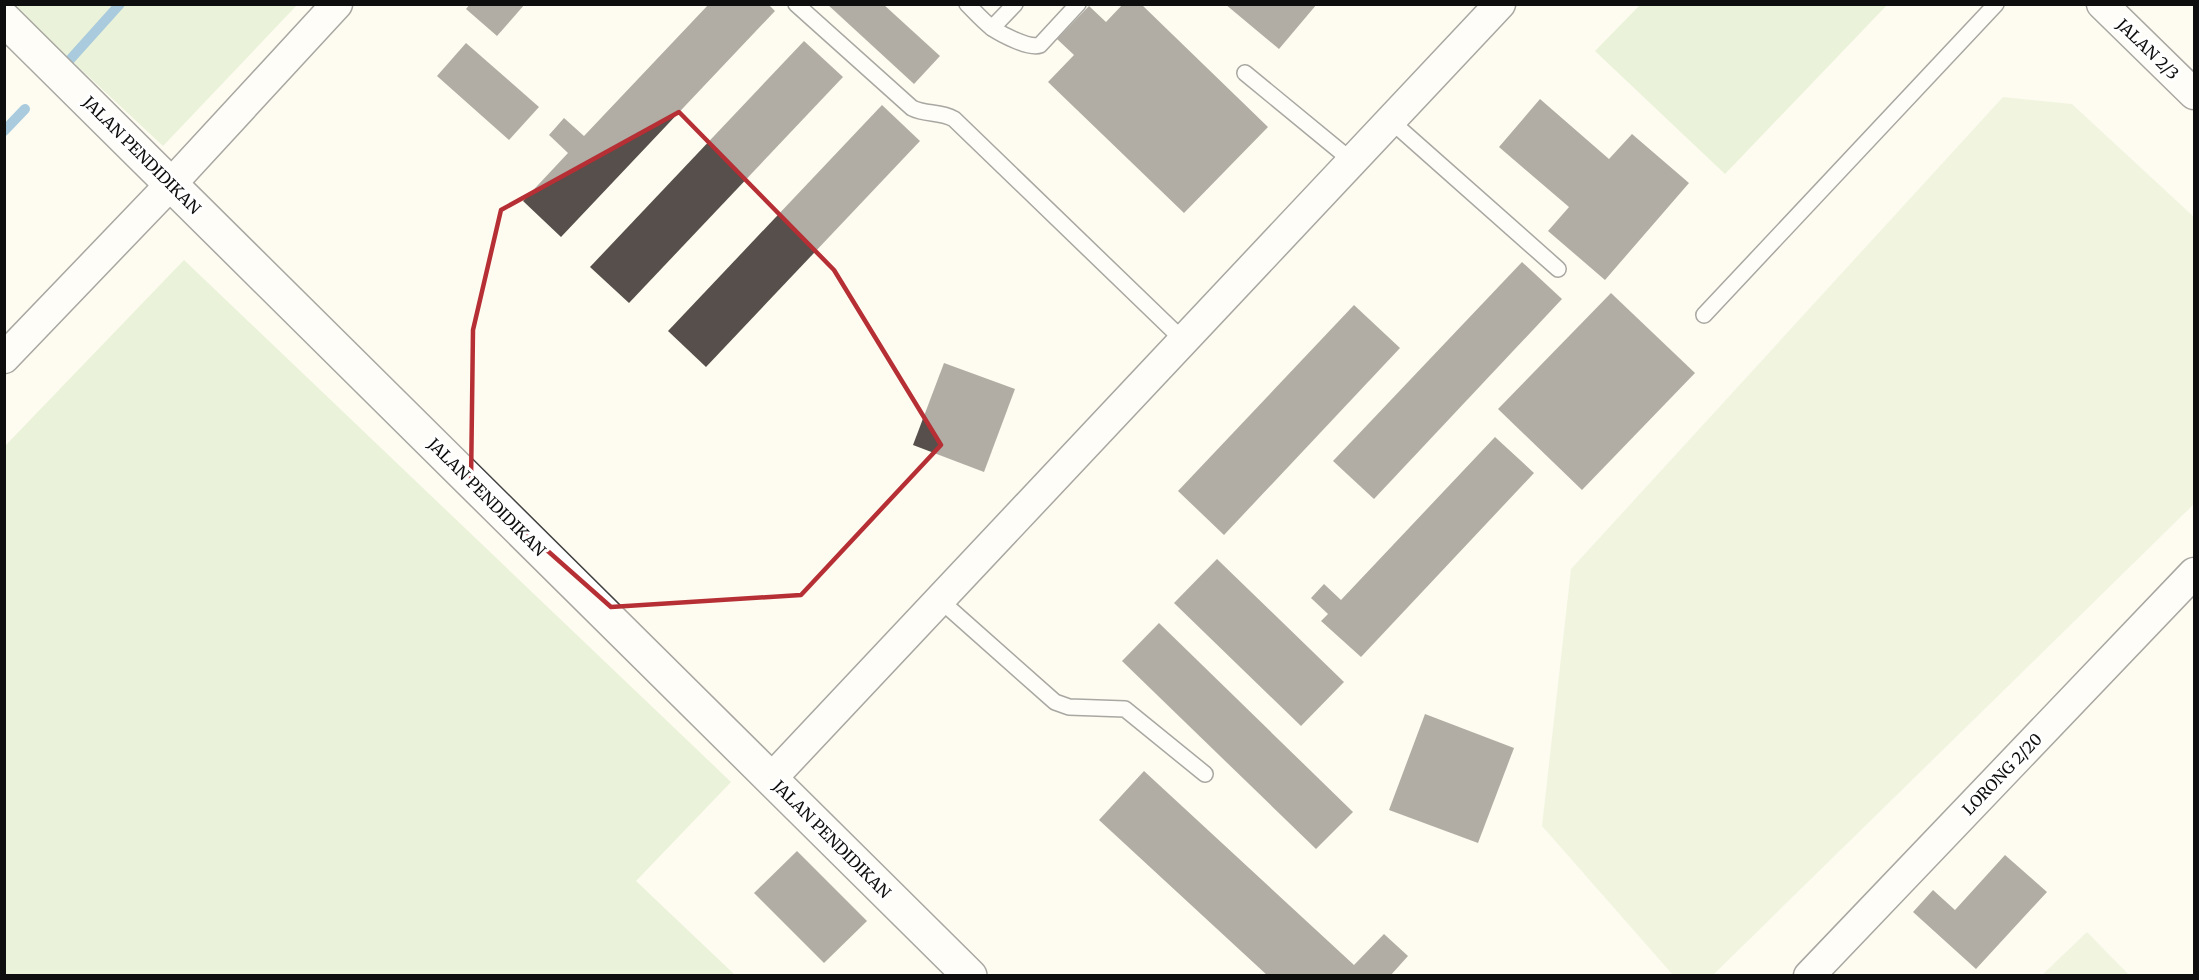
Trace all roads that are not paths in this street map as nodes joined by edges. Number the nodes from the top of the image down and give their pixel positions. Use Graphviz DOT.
graph roads {
  1 [pos="338,4"];
  2 [pos="796,4"];
  3 [pos="967,4"];
  4 [pos="1015,4"];
  5 [pos="1078,4"];
  6 [pos="1500,4"];
  7 [pos="1996,4"];
  8 [pos="2102,4"];
  9 [pos="4,19"];
  10 [pos="993,28"];
  11 [pos="1245,73"];
  12 [pos="2194,94"];
  13 [pos="1390,121"];
  14 [pos="1352,161"];
  15 [pos="171,184"];
  16 [pos="1558,269"];
  17 [pos="1704,315"];
  18 [pos="1184,341"];
  19 [pos="4,358"];
  20 [pos="2194,573"];
  21 [pos="939,600"];
  22 [pos="1205,774"];
  23 [pos="771,779"];
  24 [pos="970,975"];
  25 [pos="1809,975"];
  1 -- 15 [label="street"];
  2 -- 18 [label="lane"];
  3 -- 10 [label="lane"];
  4 -- 10 [label="lane"];
  5 -- 10 [label="lane"];
  6 -- 13 [label="street"];
  7 -- 17 [label="lane"];
  8 -- 12 [label="street, JALAN 2/3"];
  9 -- 15 [label="street, JALAN PENDIDIKAN"];
  11 -- 14 [label="lane"];
  13 -- 14 [label="street"];
  13 -- 16 [label="lane"];
  14 -- 18 [label="street"];
  15 -- 19 [label="street"];
  15 -- 23 [label="street, JALAN PENDIDIKAN"];
  18 -- 21 [label="street"];
  20 -- 25 [label="street, LORONG 2/20"];
  21 -- 22 [label="lane"];
  21 -- 23 [label="street"];
  23 -- 24 [label="street, JALAN PENDIDIKAN"];
}
